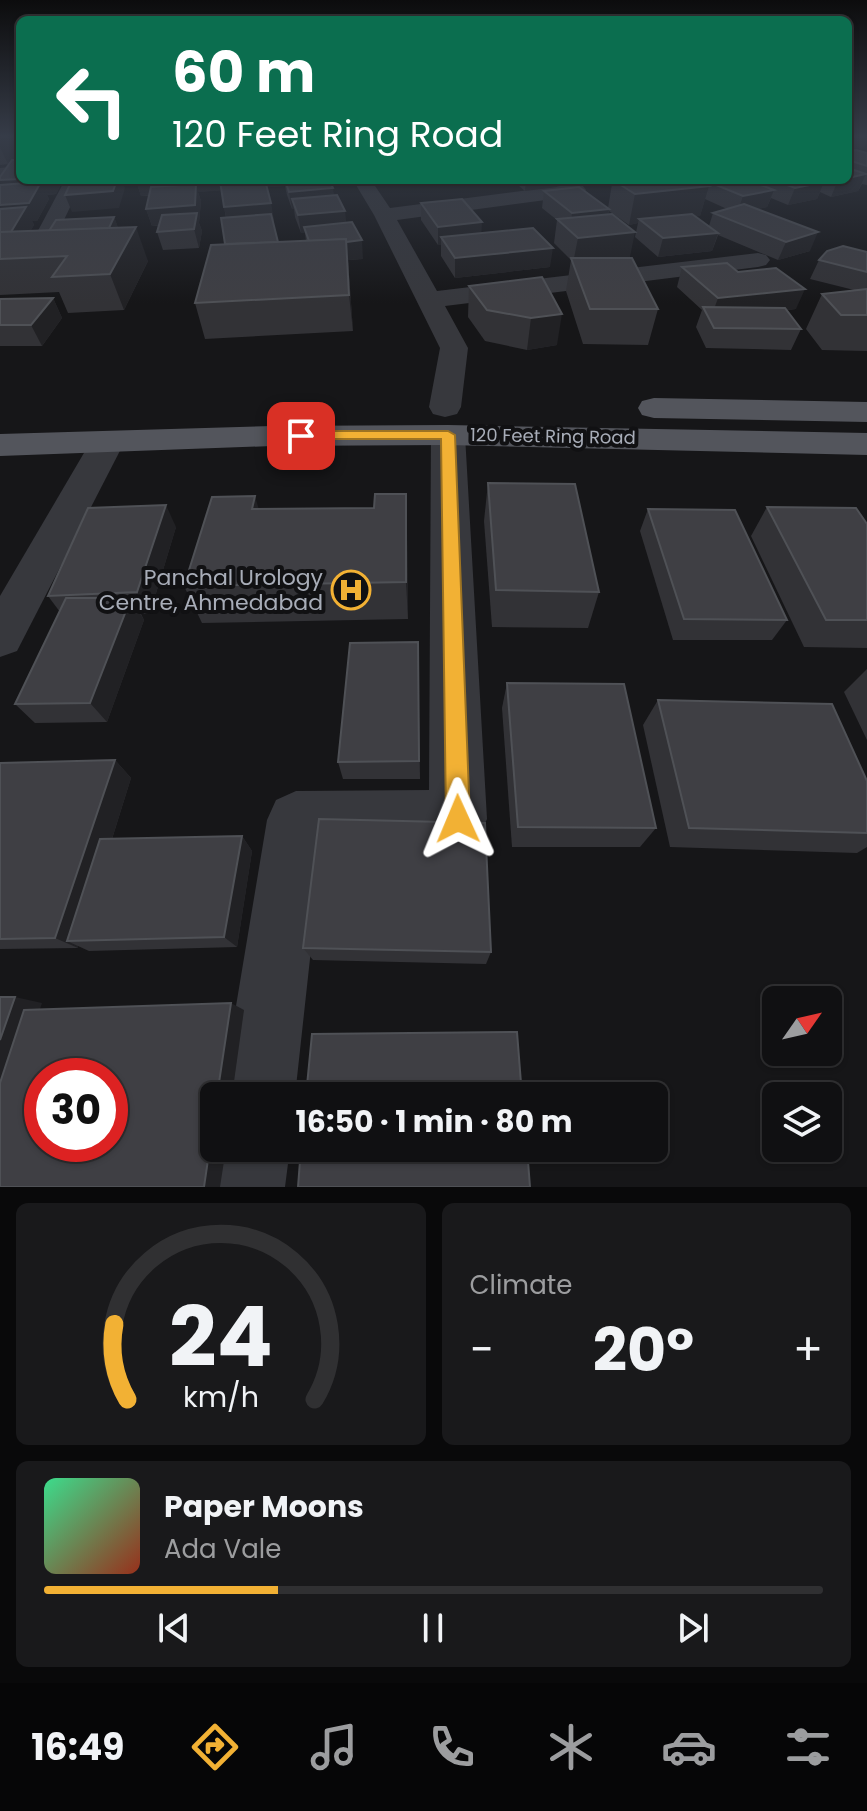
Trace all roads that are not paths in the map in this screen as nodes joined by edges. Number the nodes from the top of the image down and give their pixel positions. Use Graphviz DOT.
graph roads {
  1 [pos="68,192"];
  2 [pos="370,192"];
  3 [pos="558,192"];
  4 [pos="384,215"];
  5 [pos="44,240"];
  6 [pos="758,260"];
  7 [pos="427,300"];
  8 [pos="537,406"];
  9 [pos="631,407"];
  10 [pos="867,412"];
  11 [pos="0,417"];
  12 [pos="447,421"];
  13 [pos="108,441"];
  14 [pos="867,444"];
  15 [pos="0,445"];
  16 [pos="0,638"];
  17 [pos="260,1082"];
  18 [pos="249,1162"];
  19 [pos="245,1187"];
  1 -- 5 [label="street"];
  2 -- 4 [label="street"];
  3 -- 4 [label="street"];
  4 -- 7 [label="street"];
  6 -- 7 [label="street"];
  7 -- 12 [label="street"];
  8 -- 12 [label="main road, 120 Feet Ring Road"];
  9 -- 10 [label="main road, 120 Feet Ring Road"];
  11 -- 12 [label="main road, 120 Feet Ring Road"];
  12 -- 13 [label="main road, 120 Feet Ring Road"];
  12 -- 14 [label="main road, 120 Feet Ring Road"];
  12 -- 17 [label="street"];
  13 -- 15 [label="main road, 120 Feet Ring Road"];
  13 -- 16 [label="street"];
  18 -- 19 [label="street"];
}
